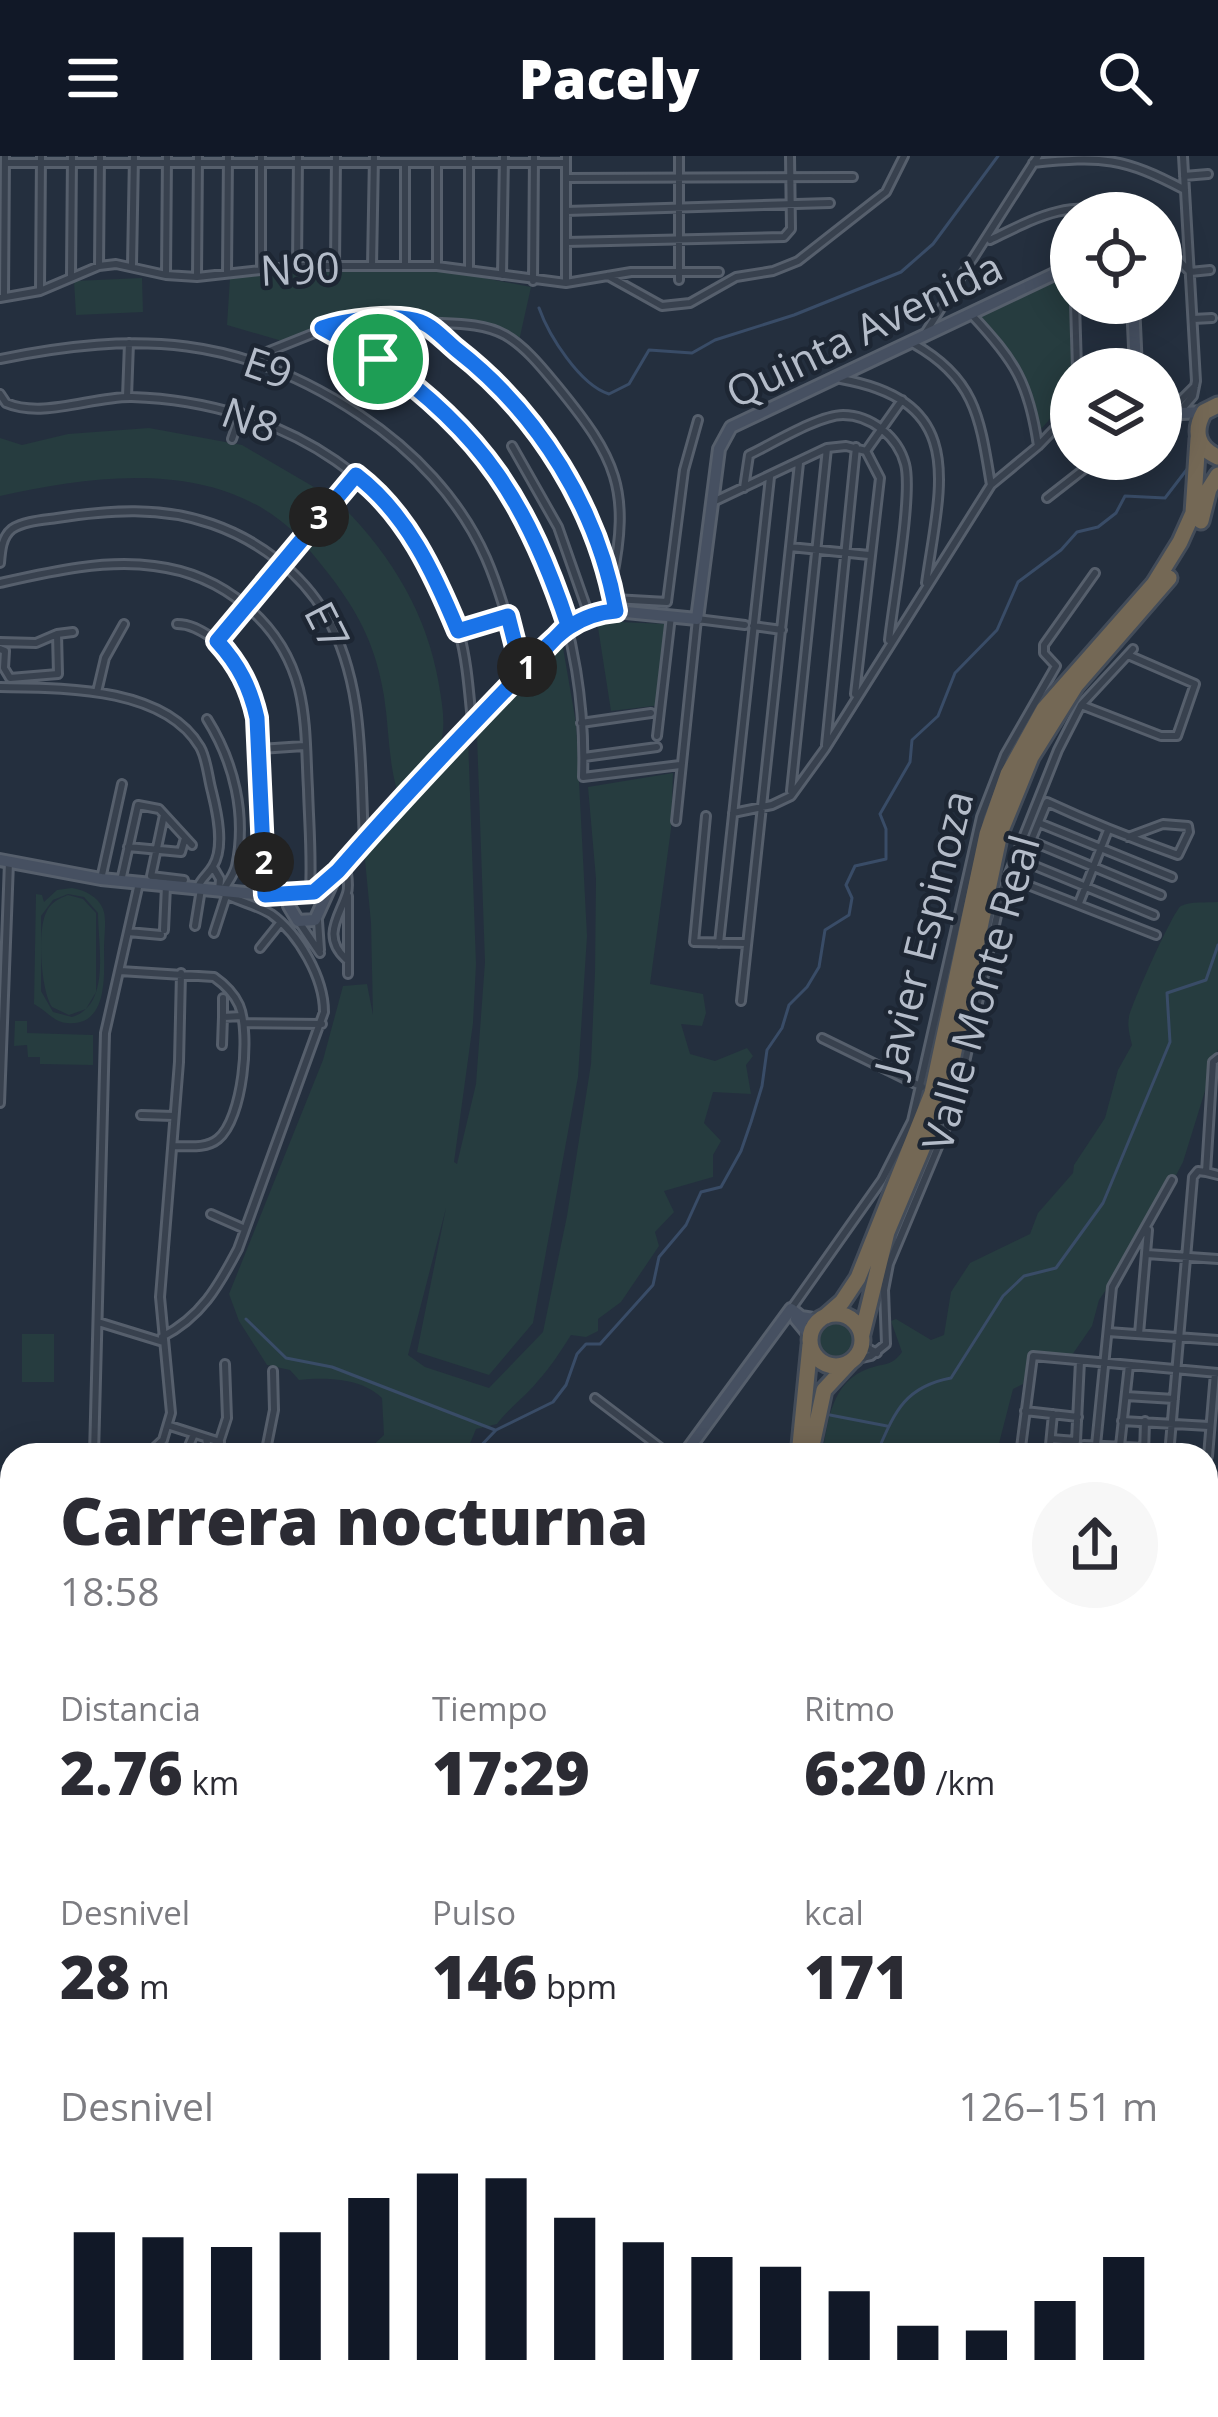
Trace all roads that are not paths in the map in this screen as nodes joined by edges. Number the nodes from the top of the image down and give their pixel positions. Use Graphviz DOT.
graph roads {
  1 [pos="679,156"];
  2 [pos="790,156"];
  3 [pos="904,156"];
  4 [pos="1183,156"];
  5 [pos="5,159"];
  6 [pos="40,159"];
  7 [pos="72,159"];
  8 [pos="100,159"];
  9 [pos="134,159"];
  10 [pos="166,159"];
  11 [pos="504,159"];
  12 [pos="197,160"];
  13 [pos="228,160"];
  14 [pos="261,160"];
  15 [pos="298,160"];
  16 [pos="336,160"];
  17 [pos="375,160"];
  18 [pos="469,160"];
  19 [pos="534,160"];
  20 [pos="566,160"];
  21 [pos="1036,160"];
  22 [pos="405,163"];
  23 [pos="437,164"];
  24 [pos="1208,174"];
  25 [pos="1184,176"];
  26 [pos="679,177"];
  27 [pos="785,177"];
  28 [pos="566,178"];
  29 [pos="853,178"];
  30 [pos="1185,190"];
  31 [pos="830,203"];
  32 [pos="790,206"];
  33 [pos="2,207"];
  34 [pos="679,210"];
  35 [pos="566,211"];
  36 [pos="1050,211"];
  37 [pos="679,240"];
  38 [pos="987,241"];
  39 [pos="566,242"];
  40 [pos="1182,264"];
  41 [pos="132,265"];
  42 [pos="405,265"];
  43 [pos="99,266"];
  44 [pos="297,266"];
  45 [pos="335,266"];
  46 [pos="372,266"];
  47 [pos="436,266"];
  48 [pos="261,269"];
  49 [pos="470,269"];
  50 [pos="1210,269"];
  51 [pos="719,272"];
  52 [pos="1190,272"];
  53 [pos="227,273"];
  54 [pos="605,274"];
  55 [pos="166,275"];
  56 [pos="502,275"];
  57 [pos="679,275"];
  58 [pos="71,276"];
  59 [pos="1050,276"];
  60 [pos="197,277"];
  61 [pos="533,281"];
  62 [pos="566,283"];
  63 [pos="40,291"];
  64 [pos="2,297"];
  65 [pos="970,314"];
  66 [pos="1212,318"];
  67 [pos="1193,319"];
  68 [pos="421,322"];
  69 [pos="322,328"];
  70 [pos="917,340"];
  71 [pos="129,343"];
  72 [pos="252,358"];
  73 [pos="0,359"];
  74 [pos="832,377"];
  75 [pos="0,395"];
  76 [pos="1218,396"];
  77 [pos="127,397"];
  78 [pos="902,399"];
  79 [pos="1182,403"];
  80 [pos="1210,409"];
  81 [pos="241,413"];
  82 [pos="1182,419"];
  83 [pos="698,420"];
  84 [pos="883,429"];
  85 [pos="1050,434"];
  86 [pos="1198,436"];
  87 [pos="232,439"];
  88 [pos="512,446"];
  89 [pos="1038,446"];
  90 [pos="856,447"];
  91 [pos="827,448"];
  92 [pos="866,452"];
  93 [pos="1218,457"];
  94 [pos="799,463"];
  95 [pos="356,475"];
  96 [pos="1218,476"];
  97 [pos="770,477"];
  98 [pos="1070,480"];
  99 [pos="991,485"];
  100 [pos="744,488"];
  101 [pos="1047,499"];
  102 [pos="711,503"];
  103 [pos="790,547"];
  104 [pos="819,550"];
  105 [pos="846,553"];
  106 [pos="869,555"];
  107 [pos="0,562"];
  108 [pos="280,562"];
  109 [pos="1095,573"];
  110 [pos="0,583"];
  111 [pos="611,584"];
  112 [pos="926,587"];
  113 [pos="245,604"];
  114 [pos="615,605"];
  115 [pos="589,615"];
  116 [pos="508,616"];
  117 [pos="670,616"];
  118 [pos="697,619"];
  119 [pos="124,623"];
  120 [pos="177,624"];
  121 [pos="568,625"];
  122 [pos="749,625"];
  123 [pos="782,630"];
  124 [pos="458,631"];
  125 [pos="73,632"];
  126 [pos="57,634"];
  127 [pos="217,641"];
  128 [pos="889,643"];
  129 [pos="0,646"];
  130 [pos="522,671"];
  131 [pos="0,687"];
  132 [pos="97,692"];
  133 [pos="854,700"];
  134 [pos="1081,704"];
  135 [pos="651,713"];
  136 [pos="207,719"];
  137 [pos="472,723"];
  138 [pos="581,723"];
  139 [pos="657,736"];
  140 [pos="306,746"];
  141 [pos="657,747"];
  142 [pos="825,748"];
  143 [pos="260,749"];
  144 [pos="584,757"];
  145 [pos="680,765"];
  146 [pos="122,784"];
  147 [pos="790,796"];
  148 [pos="760,808"];
  149 [pos="733,813"];
  150 [pos="164,814"];
  151 [pos="706,816"];
  152 [pos="676,821"];
  153 [pos="1039,823"];
  154 [pos="1108,830"];
  155 [pos="1128,837"];
  156 [pos="185,838"];
  157 [pos="1028,839"];
  158 [pos="364,841"];
  159 [pos="193,845"];
  160 [pos="128,847"];
  161 [pos="1101,848"];
  162 [pos="154,849"];
  163 [pos="5,861"];
  164 [pos="1023,861"];
  165 [pos="342,866"];
  166 [pos="213,867"];
  167 [pos="1093,867"];
  168 [pos="1172,878"];
  169 [pos="101,879"];
  170 [pos="184,880"];
  171 [pos="121,881"];
  172 [pos="139,883"];
  173 [pos="166,886"];
  174 [pos="1085,886"];
  175 [pos="199,889"];
  176 [pos="223,893"];
  177 [pos="347,893"];
  178 [pos="315,894"];
  179 [pos="265,895"];
  180 [pos="1161,895"];
  181 [pos="291,900"];
  182 [pos="1079,903"];
  183 [pos="1154,915"];
  184 [pos="318,917"];
  185 [pos="298,921"];
  186 [pos="280,922"];
  187 [pos="195,926"];
  188 [pos="4,931"];
  189 [pos="128,932"];
  190 [pos="214,934"];
  191 [pos="1156,934"];
  192 [pos="719,943"];
  193 [pos="747,943"];
  194 [pos="260,948"];
  195 [pos="346,958"];
  196 [pos="120,971"];
  197 [pos="181,973"];
  198 [pos="348,974"];
  199 [pos="223,998"];
  200 [pos="741,1000"];
  201 [pos="223,1017"];
  202 [pos="243,1019"];
  203 [pos="322,1024"];
  204 [pos="822,1039"];
  205 [pos="222,1045"];
  206 [pos="1217,1058"];
  207 [pos="922,1087"];
  208 [pos="1215,1087"];
  209 [pos="0,1102"];
  210 [pos="141,1115"];
  211 [pos="175,1116"];
  212 [pos="1213,1116"];
  213 [pos="173,1145"];
  214 [pos="1205,1172"];
  215 [pos="1218,1174"];
  216 [pos="1172,1180"];
  217 [pos="212,1214"];
  218 [pos="245,1228"];
  219 [pos="1148,1228"];
  220 [pos="1148,1254"];
  221 [pos="1186,1256"];
  222 [pos="1218,1259"];
  223 [pos="789,1312"];
  224 [pos="823,1318"];
  225 [pos="98,1322"];
  226 [pos="1106,1332"];
  227 [pos="1139,1334"];
  228 [pos="1180,1337"];
  229 [pos="810,1339"];
  230 [pos="163,1340"];
  231 [pos="1218,1340"];
  232 [pos="867,1344"];
  233 [pos="852,1361"];
  234 [pos="1080,1361"];
  235 [pos="224,1364"];
  236 [pos="1104,1364"];
  237 [pos="1129,1366"];
  238 [pos="1177,1370"];
  239 [pos="273,1371"];
  240 [pos="1216,1373"];
  241 [pos="1126,1396"];
  242 [pos="595,1398"];
  243 [pos="1174,1399"];
  244 [pos="1215,1404"];
  245 [pos="1025,1411"];
  246 [pos="1053,1414"];
  247 [pos="1078,1417"];
  248 [pos="1122,1420"];
  249 [pos="1145,1421"];
  250 [pos="1172,1422"];
  251 [pos="170,1426"];
  252 [pos="1209,1426"];
  253 [pos="194,1434"];
  254 [pos="206,1438"];
  255 [pos="1051,1439"];
  256 [pos="220,1442"];
  257 [pos="94,1443"];
  258 [pos="160,1443"];
  259 [pos="190,1443"];
  260 [pos="208,1443"];
  261 [pos="267,1443"];
  262 [pos="654,1443"];
  263 [pos="693,1443"];
  264 [pos="800,1443"];
  265 [pos="813,1443"];
  266 [pos="1021,1443"];
  267 [pos="1050,1443"];
  268 [pos="1080,1443"];
  269 [pos="1096,1443"];
  270 [pos="1120,1443"];
  271 [pos="1144,1443"];
  272 [pos="1170,1443"];
  273 [pos="1208,1443"];
  274 [pos="1218,1705"];
  275 [pos="1218,1715"];
  1 -- 26 [label="street"];
  2 -- 27 [label="street"];
  3 -- 54 [label="street"];
  4 -- 25 [label="street"];
  5 -- 6 [label="street"];
  5 -- 33 [label="street"];
  6 -- 7 [label="street"];
  6 -- 63 [label="street"];
  7 -- 8 [label="street"];
  7 -- 58 [label="street"];
  8 -- 9 [label="street"];
  8 -- 43 [label="street"];
  9 -- 10 [label="street"];
  9 -- 41 [label="street"];
  10 -- 12 [label="street"];
  10 -- 55 [label="street"];
  11 -- 18 [label="street"];
  11 -- 19 [label="street"];
  11 -- 56 [label="street"];
  12 -- 13 [label="street"];
  12 -- 60 [label="street"];
  13 -- 14 [label="street"];
  13 -- 53 [label="street"];
  14 -- 15 [label="street"];
  14 -- 48 [label="street"];
  15 -- 16 [label="street"];
  15 -- 44 [label="street"];
  16 -- 17 [label="street"];
  16 -- 45 [label="street"];
  17 -- 22 [label="street"];
  17 -- 46 [label="street"];
  18 -- 23 [label="street"];
  18 -- 49 [label="street"];
  19 -- 20 [label="street"];
  19 -- 61 [label="street"];
  20 -- 28 [label="street"];
  21 -- 30 [label="street"];
  21 -- 38 [label="street"];
  22 -- 23 [label="street"];
  22 -- 42 [label="street"];
  23 -- 47 [label="street"];
  24 -- 25 [label="street"];
  25 -- 30 [label="street"];
  26 -- 27 [label="street"];
  26 -- 28 [label="street"];
  26 -- 34 [label="street"];
  27 -- 29 [label="street"];
  27 -- 32 [label="street"];
  28 -- 35 [label="street"];
  30 -- 52 [label="street"];
  31 -- 32 [label="street"];
  32 -- 34 [label="street"];
  32 -- 37 [label="street"];
  33 -- 64 [label="street"];
  34 -- 35 [label="street"];
  34 -- 37 [label="street"];
  35 -- 39 [label="street"];
  36 -- 38 [label="street"];
  37 -- 39 [label="street"];
  37 -- 57 [label="street"];
  38 -- 70 [label="street"];
  39 -- 62 [label="street"];
  40 -- 52 [label="street"];
  41 -- 43 [label="street, N90"];
  41 -- 55 [label="street, N90"];
  42 -- 46 [label="street, N90"];
  42 -- 47 [label="street, N90"];
  43 -- 58 [label="street, N90"];
  44 -- 45 [label="street, N90"];
  44 -- 48 [label="street, N90"];
  45 -- 46 [label="street, N90"];
  47 -- 49 [label="street, N90"];
  48 -- 53 [label="street, N90"];
  49 -- 56 [label="street, N90"];
  50 -- 52 [label="street"];
  51 -- 57 [label="street, N90"];
  52 -- 67 [label="street"];
  53 -- 60 [label="street, N90"];
  54 -- 57 [label="street, N90"];
  54 -- 62 [label="street, N90"];
  55 -- 60 [label="street, N90"];
  56 -- 61 [label="street, N90"];
  58 -- 63 [label="street, N90"];
  59 -- 65 [label="street, Quinta Avenida"];
  61 -- 62 [label="street, N90"];
  63 -- 64 [label="street, N90"];
  65 -- 70 [label="street, Quinta Avenida"];
  65 -- 89 [label="street"];
  66 -- 67 [label="street"];
  67 -- 79 [label="street"];
  68 -- 69 [label="street"];
  68 -- 111 [label="street"];
  68 -- 111 [label="street"];
  69 -- 72 [label="street"];
  69 -- 121 [label="street"];
  70 -- 74 [label="street, Quinta Avenida"];
  70 -- 99 [label="street"];
  71 -- 72 [label="street, E9"];
  71 -- 73 [label="street, E9"];
  71 -- 77 [label="street"];
  72 -- 116 [label="street, E9"];
  74 -- 78 [label="street"];
  74 -- 102 [label="street, Quinta Avenida"];
  75 -- 77 [label="street, N8"];
  76 -- 80 [label="highway"];
  77 -- 81 [label="street, N8"];
  78 -- 84 [label="street"];
  78 -- 112 [label="street"];
  80 -- 86 [label="highway"];
  81 -- 87 [label="street"];
  81 -- 95 [label="street, N8"];
  82 -- 86 [label="street"];
  83 -- 114 [label="street"];
  84 -- 92 [label="street"];
  84 -- 100 [label="street"];
  84 -- 128 [label="street"];
  85 -- 89 [label="street"];
  86 -- 93 [label="highway"];
  86 -- 224 [label="highway"];
  88 -- 115 [label="street"];
  89 -- 99 [label="street"];
  90 -- 91 [label="street"];
  90 -- 92 [label="street"];
  90 -- 105 [label="street"];
  91 -- 94 [label="street"];
  91 -- 104 [label="street"];
  92 -- 106 [label="street"];
  94 -- 97 [label="street"];
  94 -- 103 [label="street"];
  95 -- 108 [label="street"];
  95 -- 124 [label="street, N8"];
  96 -- 232 [label="highway"];
  97 -- 100 [label="street"];
  97 -- 122 [label="street"];
  98 -- 101 [label="street"];
  99 -- 112 [label="street"];
  100 -- 102 [label="street"];
  102 -- 118 [label="street, Quinta Avenida"];
  103 -- 104 [label="street"];
  103 -- 123 [label="street"];
  104 -- 105 [label="street"];
  104 -- 147 [label="street"];
  105 -- 106 [label="street"];
  105 -- 142 [label="street"];
  106 -- 133 [label="street"];
  107 -- 108 [label="street, E7"];
  108 -- 113 [label="street"];
  108 -- 158 [label="street, E7"];
  109 -- 207 [label="street, Javier Espinoza"];
  110 -- 113 [label="street"];
  111 -- 114 [label="street"];
  112 -- 128 [label="street"];
  113 -- 127 [label="street"];
  113 -- 140 [label="street"];
  114 -- 115 [label="street"];
  114 -- 117 [label="street"];
  115 -- 121 [label="street"];
  116 -- 124 [label="street"];
  116 -- 130 [label="street, E9"];
  117 -- 118 [label="street"];
  117 -- 139 [label="street"];
  118 -- 122 [label="street"];
  118 -- 145 [label="street"];
  119 -- 132 [label="street"];
  120 -- 127 [label="street"];
  121 -- 130 [label="street"];
  121 -- 138 [label="street"];
  122 -- 123 [label="street"];
  122 -- 149 [label="street"];
  123 -- 148 [label="street"];
  124 -- 137 [label="street, N8"];
  125 -- 126 [label="street"];
  126 -- 129 [label="street"];
  126 -- 129 [label="street"];
  127 -- 143 [label="street"];
  128 -- 133 [label="street"];
  130 -- 137 [label="street"];
  131 -- 132 [label="street"];
  132 -- 166 [label="street"];
  133 -- 142 [label="street"];
  134 -- 134 [label="street, Valle Monte Real"];
  134 -- 157 [label="street, Valle Monte Real"];
  135 -- 138 [label="street"];
  136 -- 176 [label="street"];
  137 -- 158 [label="street"];
  138 -- 144 [label="street"];
  140 -- 143 [label="street"];
  140 -- 178 [label="street"];
  141 -- 144 [label="street"];
  142 -- 147 [label="street"];
  143 -- 179 [label="street"];
  144 -- 145 [label="street"];
  145 -- 152 [label="street"];
  146 -- 169 [label="street"];
  147 -- 148 [label="street"];
  148 -- 149 [label="street"];
  148 -- 193 [label="street"];
  149 -- 192 [label="street"];
  150 -- 156 [label="street"];
  150 -- 160 [label="street"];
  150 -- 162 [label="street"];
  151 -- 192 [label="street"];
  153 -- 154 [label="street"];
  153 -- 157 [label="street"];
  153 -- 161 [label="street"];
  154 -- 155 [label="street"];
  154 -- 161 [label="street"];
  155 -- 155 [label="street"];
  156 -- 159 [label="street"];
  156 -- 162 [label="street"];
  157 -- 164 [label="street"];
  157 -- 167 [label="street"];
  157 -- 232 [label="street, Valle Monte Real"];
  158 -- 165 [label="street"];
  160 -- 162 [label="street"];
  160 -- 171 [label="street"];
  161 -- 167 [label="street"];
  161 -- 168 [label="street"];
  162 -- 170 [label="street"];
  163 -- 169 [label="street"];
  163 -- 188 [label="street"];
  164 -- 174 [label="street"];
  164 -- 182 [label="street"];
  165 -- 177 [label="street"];
  165 -- 178 [label="street"];
  166 -- 175 [label="street"];
  166 -- 176 [label="street"];
  167 -- 174 [label="street"];
  167 -- 180 [label="street"];
  169 -- 171 [label="street"];
  171 -- 172 [label="street"];
  172 -- 173 [label="street"];
  172 -- 189 [label="street"];
  173 -- 175 [label="street"];
  173 -- 189 [label="street"];
  174 -- 182 [label="street"];
  174 -- 183 [label="street"];
  175 -- 176 [label="street"];
  175 -- 187 [label="street"];
  176 -- 179 [label="street"];
  176 -- 186 [label="street"];
  176 -- 190 [label="street"];
  177 -- 195 [label="street"];
  177 -- 195 [label="street"];
  178 -- 181 [label="street"];
  178 -- 184 [label="street"];
  179 -- 181 [label="street"];
  181 -- 185 [label="street"];
  182 -- 191 [label="street"];
  184 -- 185 [label="street"];
  184 -- 185 [label="street"];
  186 -- 194 [label="street"];
  186 -- 203 [label="street"];
  188 -- 209 [label="street"];
  189 -- 196 [label="street"];
  192 -- 193 [label="street"];
  193 -- 200 [label="street"];
  195 -- 198 [label="street"];
  196 -- 197 [label="street"];
  196 -- 225 [label="street"];
  197 -- 202 [label="street"];
  197 -- 211 [label="street"];
  199 -- 201 [label="street"];
  201 -- 202 [label="street"];
  201 -- 205 [label="street"];
  202 -- 203 [label="street"];
  202 -- 213 [label="street"];
  203 -- 218 [label="street"];
  204 -- 207 [label="street"];
  206 -- 208 [label="street"];
  207 -- 223 [label="street, Javier Espinoza"];
  208 -- 212 [label="street"];
  210 -- 211 [label="street"];
  211 -- 213 [label="street"];
  212 -- 214 [label="street"];
  213 -- 230 [label="street"];
  214 -- 215 [label="street"];
  214 -- 221 [label="street"];
  216 -- 219 [label="street"];
  217 -- 218 [label="street"];
  218 -- 230 [label="street"];
  219 -- 220 [label="street"];
  219 -- 226 [label="street"];
  220 -- 221 [label="street"];
  220 -- 227 [label="street"];
  221 -- 222 [label="street"];
  221 -- 228 [label="street"];
  223 -- 224 [label="street"];
  223 -- 229 [label="street"];
  223 -- 263 [label="street, Javier Espinoza"];
  224 -- 229 [label="highway"];
  224 -- 232 [label="highway"];
  225 -- 230 [label="street"];
  225 -- 257 [label="street"];
  226 -- 227 [label="street"];
  226 -- 236 [label="street"];
  227 -- 228 [label="street"];
  228 -- 231 [label="street"];
  228 -- 238 [label="street"];
  229 -- 233 [label="highway"];
  229 -- 264 [label="highway"];
  230 -- 251 [label="street"];
  232 -- 233 [label="highway"];
  233 -- 265 [label="highway"];
  234 -- 236 [label="street"];
  234 -- 245 [label="street"];
  234 -- 247 [label="street"];
  235 -- 256 [label="street"];
  236 -- 237 [label="street"];
  236 -- 269 [label="street"];
  237 -- 238 [label="street"];
  237 -- 241 [label="street"];
  238 -- 240 [label="street"];
  238 -- 243 [label="street"];
  239 -- 261 [label="street"];
  240 -- 244 [label="street"];
  241 -- 243 [label="street"];
  241 -- 248 [label="street"];
  242 -- 262 [label="street"];
  243 -- 250 [label="street"];
  244 -- 252 [label="street"];
  245 -- 246 [label="street"];
  245 -- 266 [label="street"];
  246 -- 247 [label="street"];
  246 -- 255 [label="street"];
  247 -- 268 [label="street"];
  248 -- 249 [label="street"];
  248 -- 270 [label="street"];
  249 -- 250 [label="street"];
  249 -- 271 [label="street"];
  250 -- 252 [label="street"];
  250 -- 272 [label="street"];
  251 -- 253 [label="street"];
  251 -- 258 [label="street"];
  252 -- 273 [label="street"];
  253 -- 254 [label="street"];
  253 -- 259 [label="street"];
  254 -- 256 [label="street"];
  254 -- 260 [label="street"];
  255 -- 267 [label="street"];
  255 -- 268 [label="street"];
  274 -- 275 [label="street"];
}
